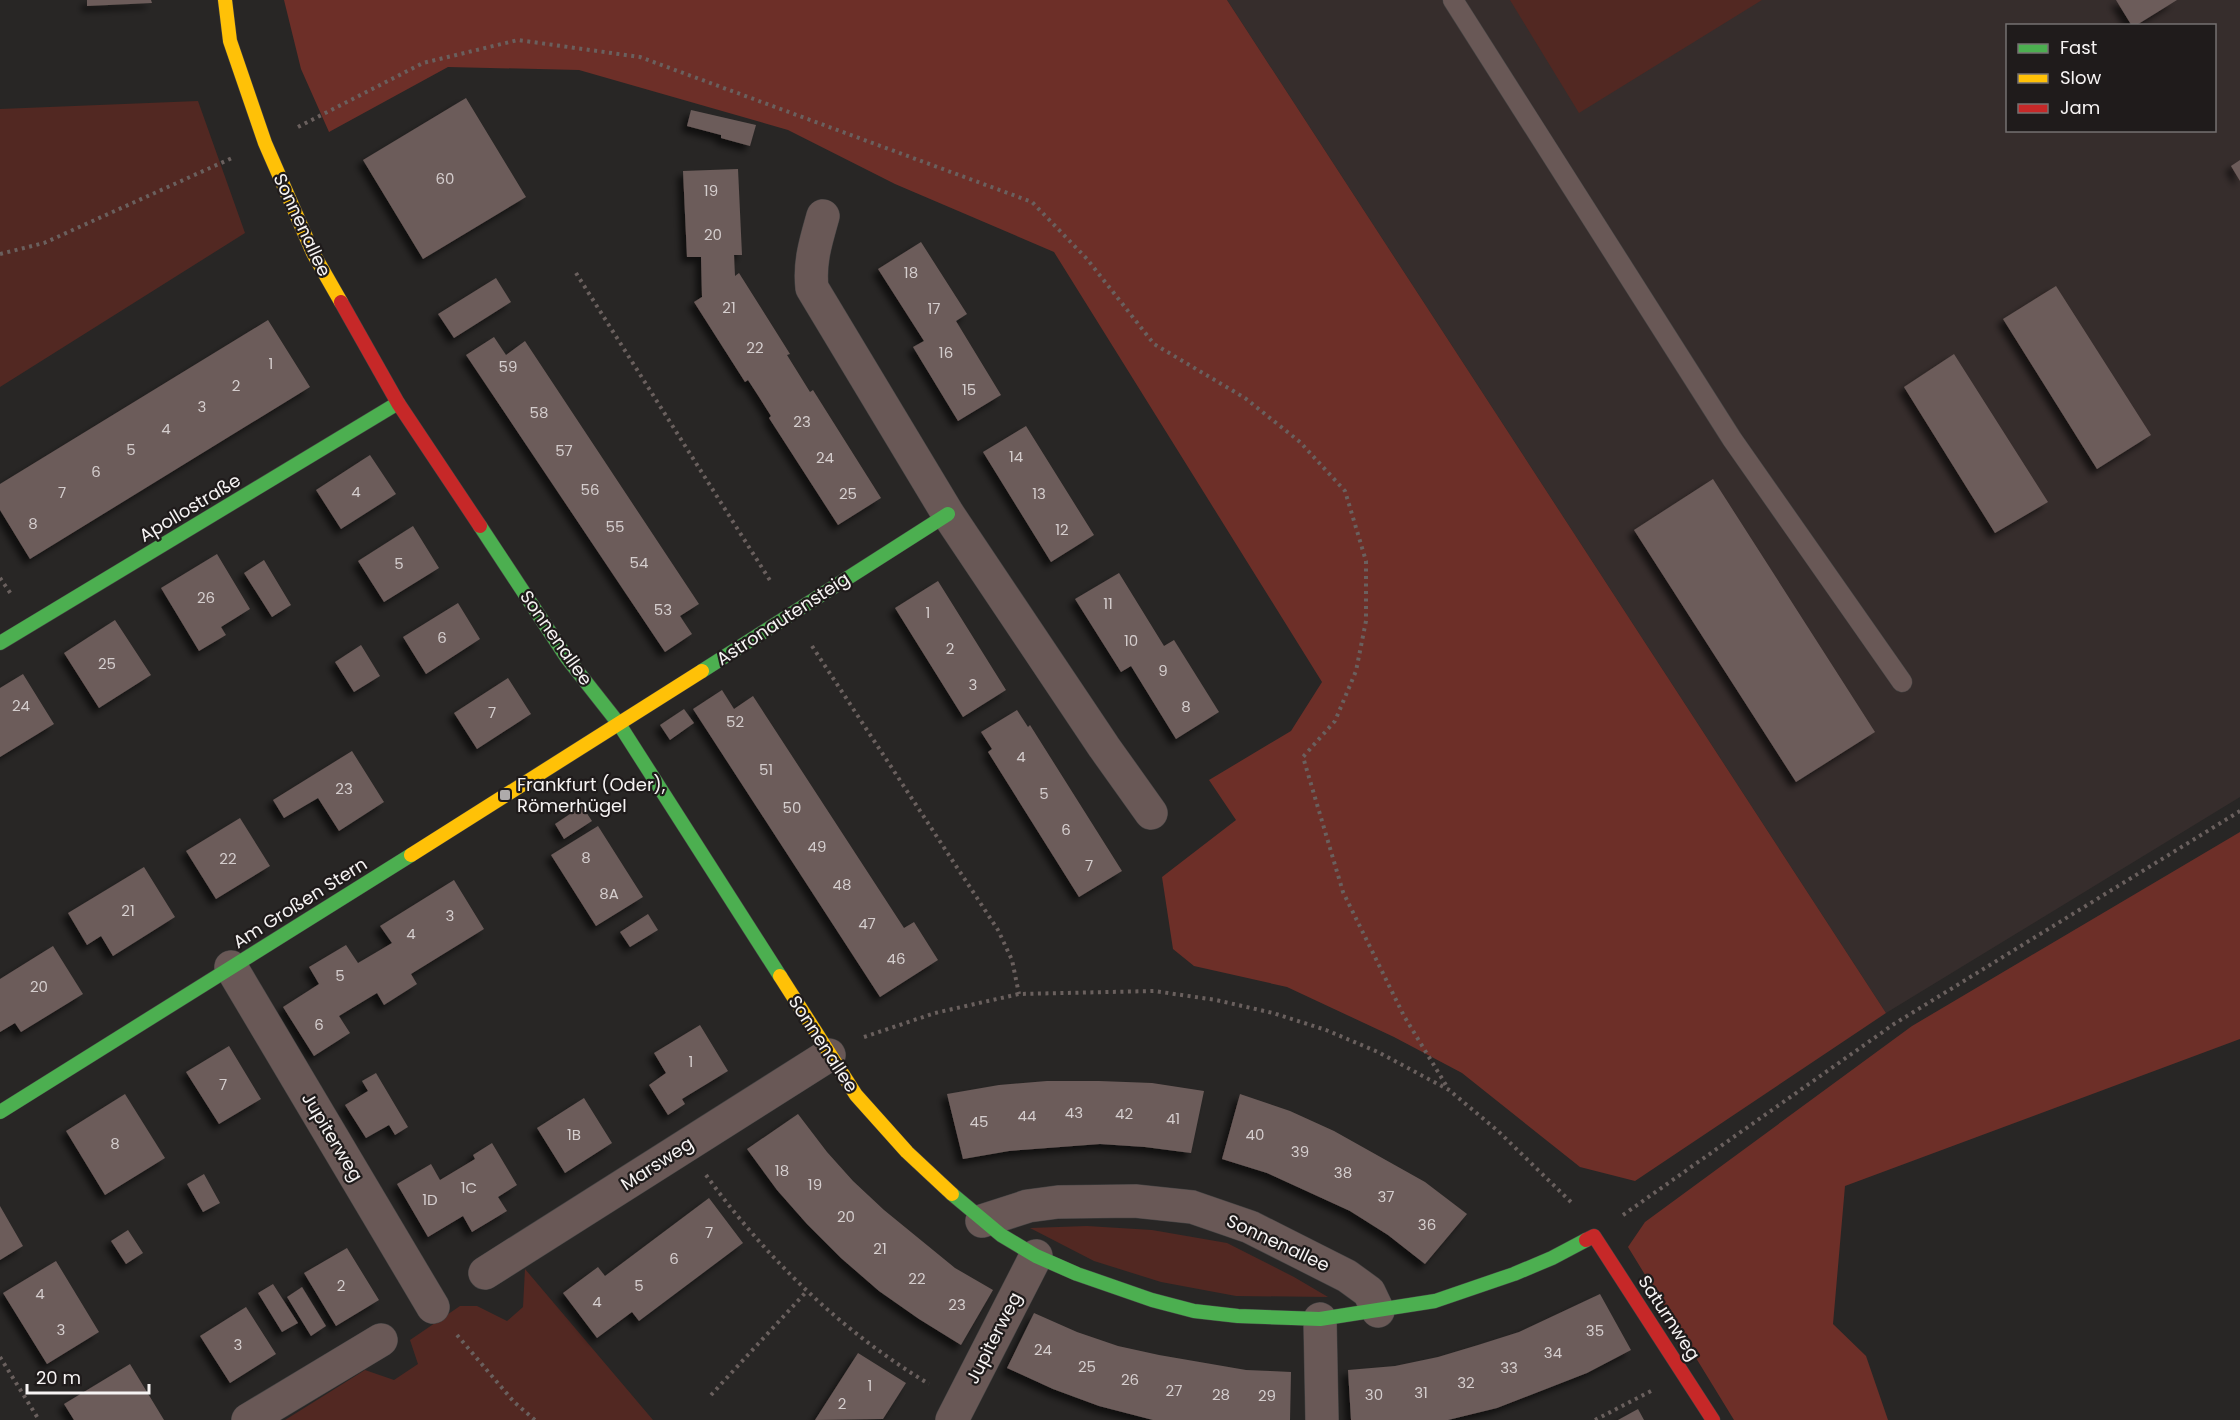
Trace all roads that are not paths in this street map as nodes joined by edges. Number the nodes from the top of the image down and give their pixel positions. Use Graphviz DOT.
graph roads {
  1 [pos="225,0"];
  2 [pos="1453,0"];
  3 [pos="823,216"];
  4 [pos="398,403"];
  5 [pos="948,514"];
  6 [pos="0,643"];
  7 [pos="1902,682"];
  8 [pos="619,724"];
  9 [pos="1151,813"];
  10 [pos="231,968"];
  11 [pos="829,1055"];
  12 [pos="0,1112"];
  13 [pos="982,1221"];
  14 [pos="1594,1236"];
  15 [pos="1036,1256"];
  16 [pos="485,1273"];
  17 [pos="434,1307"];
  18 [pos="1378,1311"];
  19 [pos="1320,1319"];
  20 [pos="381,1340"];
  21 [pos="956,1412"];
  22 [pos="248,1420"];
  23 [pos="1322,1420"];
  24 [pos="1713,1420"];
  1 -- 4 [label="street, Sonnenallee"];
  2 -- 7 [label="lane"];
  3 -- 5 [label="street"];
  4 -- 6 [label="street, Apollostraße"];
  4 -- 8 [label="street, Sonnenallee"];
  5 -- 8 [label="street, Astronautensteig"];
  5 -- 9 [label="street"];
  8 -- 10 [label="street, Am Großen Stern"];
  8 -- 11 [label="street, Sonnenallee"];
  10 -- 12 [label="street, Am Großen Stern"];
  10 -- 17 [label="street, Jupiterweg"];
  11 -- 13 [label="street, Sonnenallee"];
  11 -- 16 [label="street, Marsweg"];
  13 -- 15 [label="street, Sonnenallee"];
  13 -- 18 [label="street, Sonnenallee"];
  14 -- 18 [label="street, Sonnenallee"];
  14 -- 24 [label="street, Saturnweg"];
  15 -- 19 [label="street, Sonnenallee"];
  15 -- 21 [label="street, Jupiterweg"];
  18 -- 19 [label="street, Sonnenallee"];
  19 -- 23 [label="street"];
  20 -- 22 [label="street"];
}
